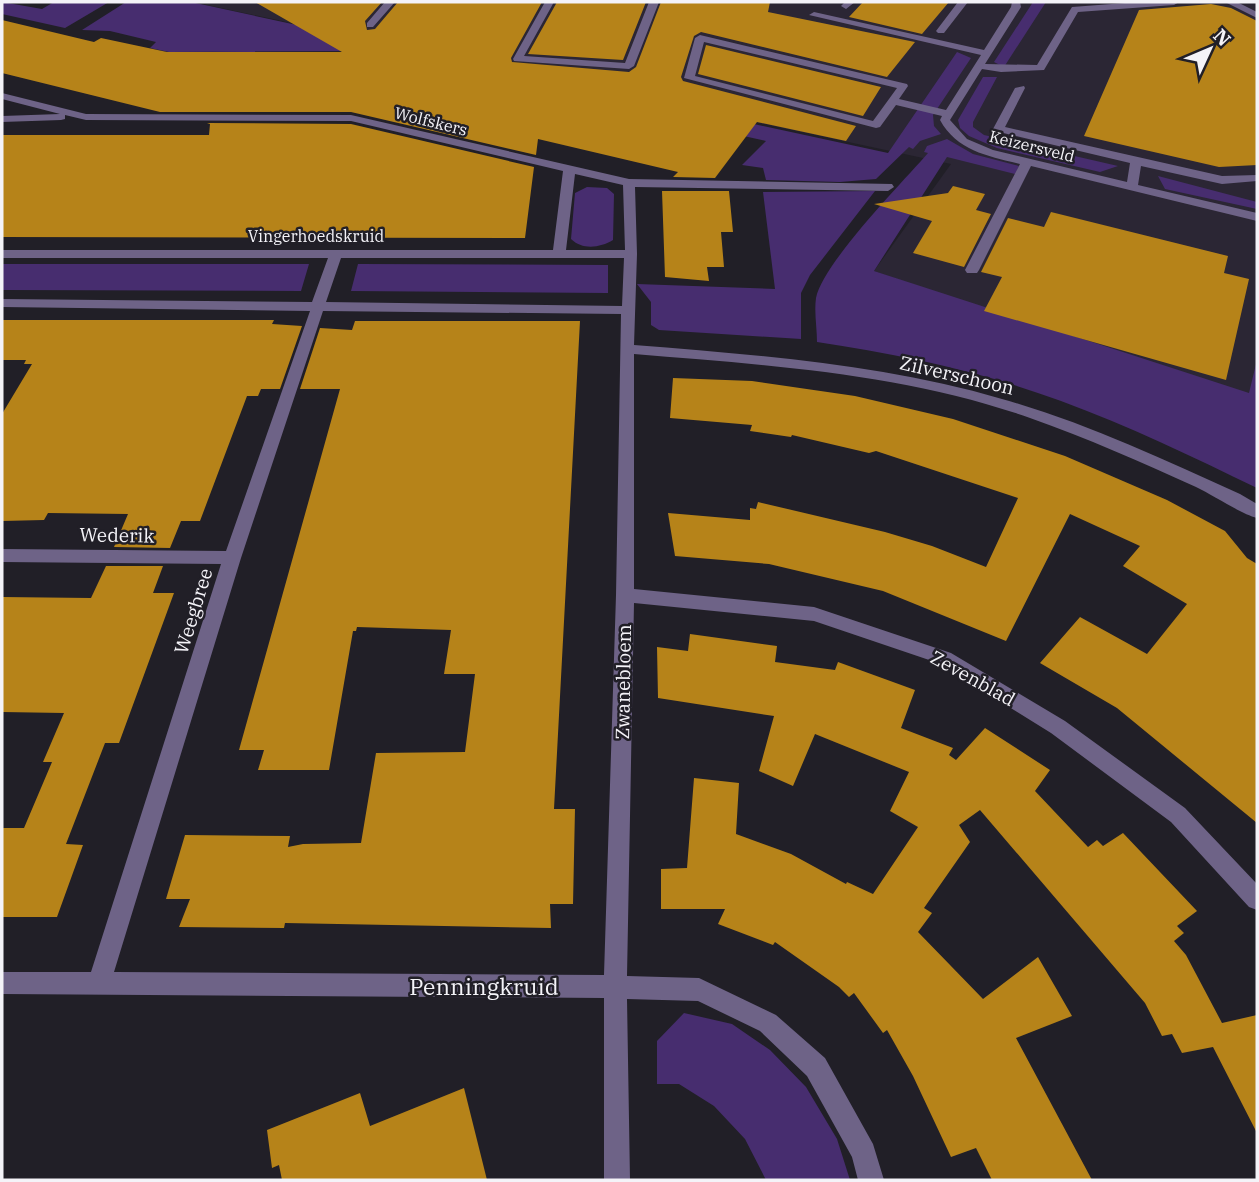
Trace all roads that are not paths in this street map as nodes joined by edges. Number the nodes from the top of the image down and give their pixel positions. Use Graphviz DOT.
graph roads {
  1 [pos="390,2"];
  2 [pos="548,2"];
  3 [pos="654,2"];
  4 [pos="963,2"];
  5 [pos="1016,2"];
  6 [pos="1174,2"];
  7 [pos="1230,2"];
  8 [pos="1146,3"];
  9 [pos="814,15"];
  10 [pos="1257,15"];
  11 [pos="370,25"];
  12 [pos="942,31"];
  13 [pos="986,53"];
  14 [pos="979,66"];
  15 [pos="1020,88"];
  16 [pos="2,96"];
  17 [pos="894,101"];
  18 [pos="357,106"];
  19 [pos="949,114"];
  20 [pos="86,117"];
  21 [pos="351,118"];
  22 [pos="2,119"];
  23 [pos="1136,161"];
  24 [pos="1027,163"];
  25 [pos="569,171"];
  26 [pos="1257,178"];
  27 [pos="629,183"];
  28 [pos="888,187"];
  29 [pos="1132,187"];
  30 [pos="1257,217"];
  31 [pos="336,253"];
  32 [pos="559,253"];
  33 [pos="2,254"];
  34 [pos="631,254"];
  35 [pos="972,270"];
  36 [pos="2,303"];
  37 [pos="317,307"];
  38 [pos="628,310"];
  39 [pos="628,349"];
  40 [pos="1257,512"];
  41 [pos="2,555"];
  42 [pos="232,558"];
  43 [pos="625,595"];
  44 [pos="1257,899"];
  45 [pos="2,983"];
  46 [pos="99,984"];
  47 [pos="615,987"];
  48 [pos="617,1180"];
  49 [pos="871,1180"];
  1 -- 11 [label="street"];
  2 -- 3 [label="street"];
  4 -- 12 [label="street"];
  5 -- 13 [label="street"];
  6 -- 8 [label="street"];
  7 -- 10 [label="street"];
  8 -- 14 [label="street"];
  9 -- 13 [label="street"];
  13 -- 14 [label="street"];
  14 -- 19 [label="street"];
  15 -- 23 [label="street"];
  16 -- 20 [label="street, Wolfskers"];
  17 -- 17 [label="street"];
  17 -- 19 [label="street"];
  18 -- 21 [label="street"];
  19 -- 24 [label="street, Keizersveld"];
  20 -- 21 [label="street, Wolfskers"];
  20 -- 22 [label="street, Wolfskers"];
  21 -- 25 [label="street, Wolfskers"];
  23 -- 26 [label="street"];
  23 -- 29 [label="street"];
  24 -- 29 [label="street, Keizersveld"];
  24 -- 35 [label="street"];
  25 -- 27 [label="street, Wolfskers"];
  25 -- 32 [label="street"];
  27 -- 28 [label="street, Wolfskers"];
  27 -- 34 [label="street, Zwanebloem"];
  29 -- 30 [label="street, Keizersveld"];
  31 -- 32 [label="street, Vingerhoedskruid"];
  31 -- 33 [label="street, Vingerhoedskruid"];
  31 -- 37 [label="street, Weegbree"];
  32 -- 34 [label="street, Vingerhoedskruid"];
  34 -- 38 [label="street, Zwanebloem"];
  36 -- 37 [label="street"];
  37 -- 38 [label="street"];
  37 -- 42 [label="street, Weegbree"];
  38 -- 39 [label="street, Zwanebloem"];
  39 -- 40 [label="street, Zilverschoon"];
  39 -- 43 [label="street, Zwanebloem"];
  41 -- 42 [label="street, Wederik"];
  42 -- 46 [label="street, Weegbree"];
  43 -- 44 [label="street, Zevenblad"];
  43 -- 47 [label="street, Zwanebloem"];
  45 -- 46 [label="street, Penningkruid"];
  46 -- 47 [label="street, Penningkruid"];
  47 -- 48 [label="street, Zwanebloem"];
  47 -- 49 [label="street, Penningkruid"];
}
